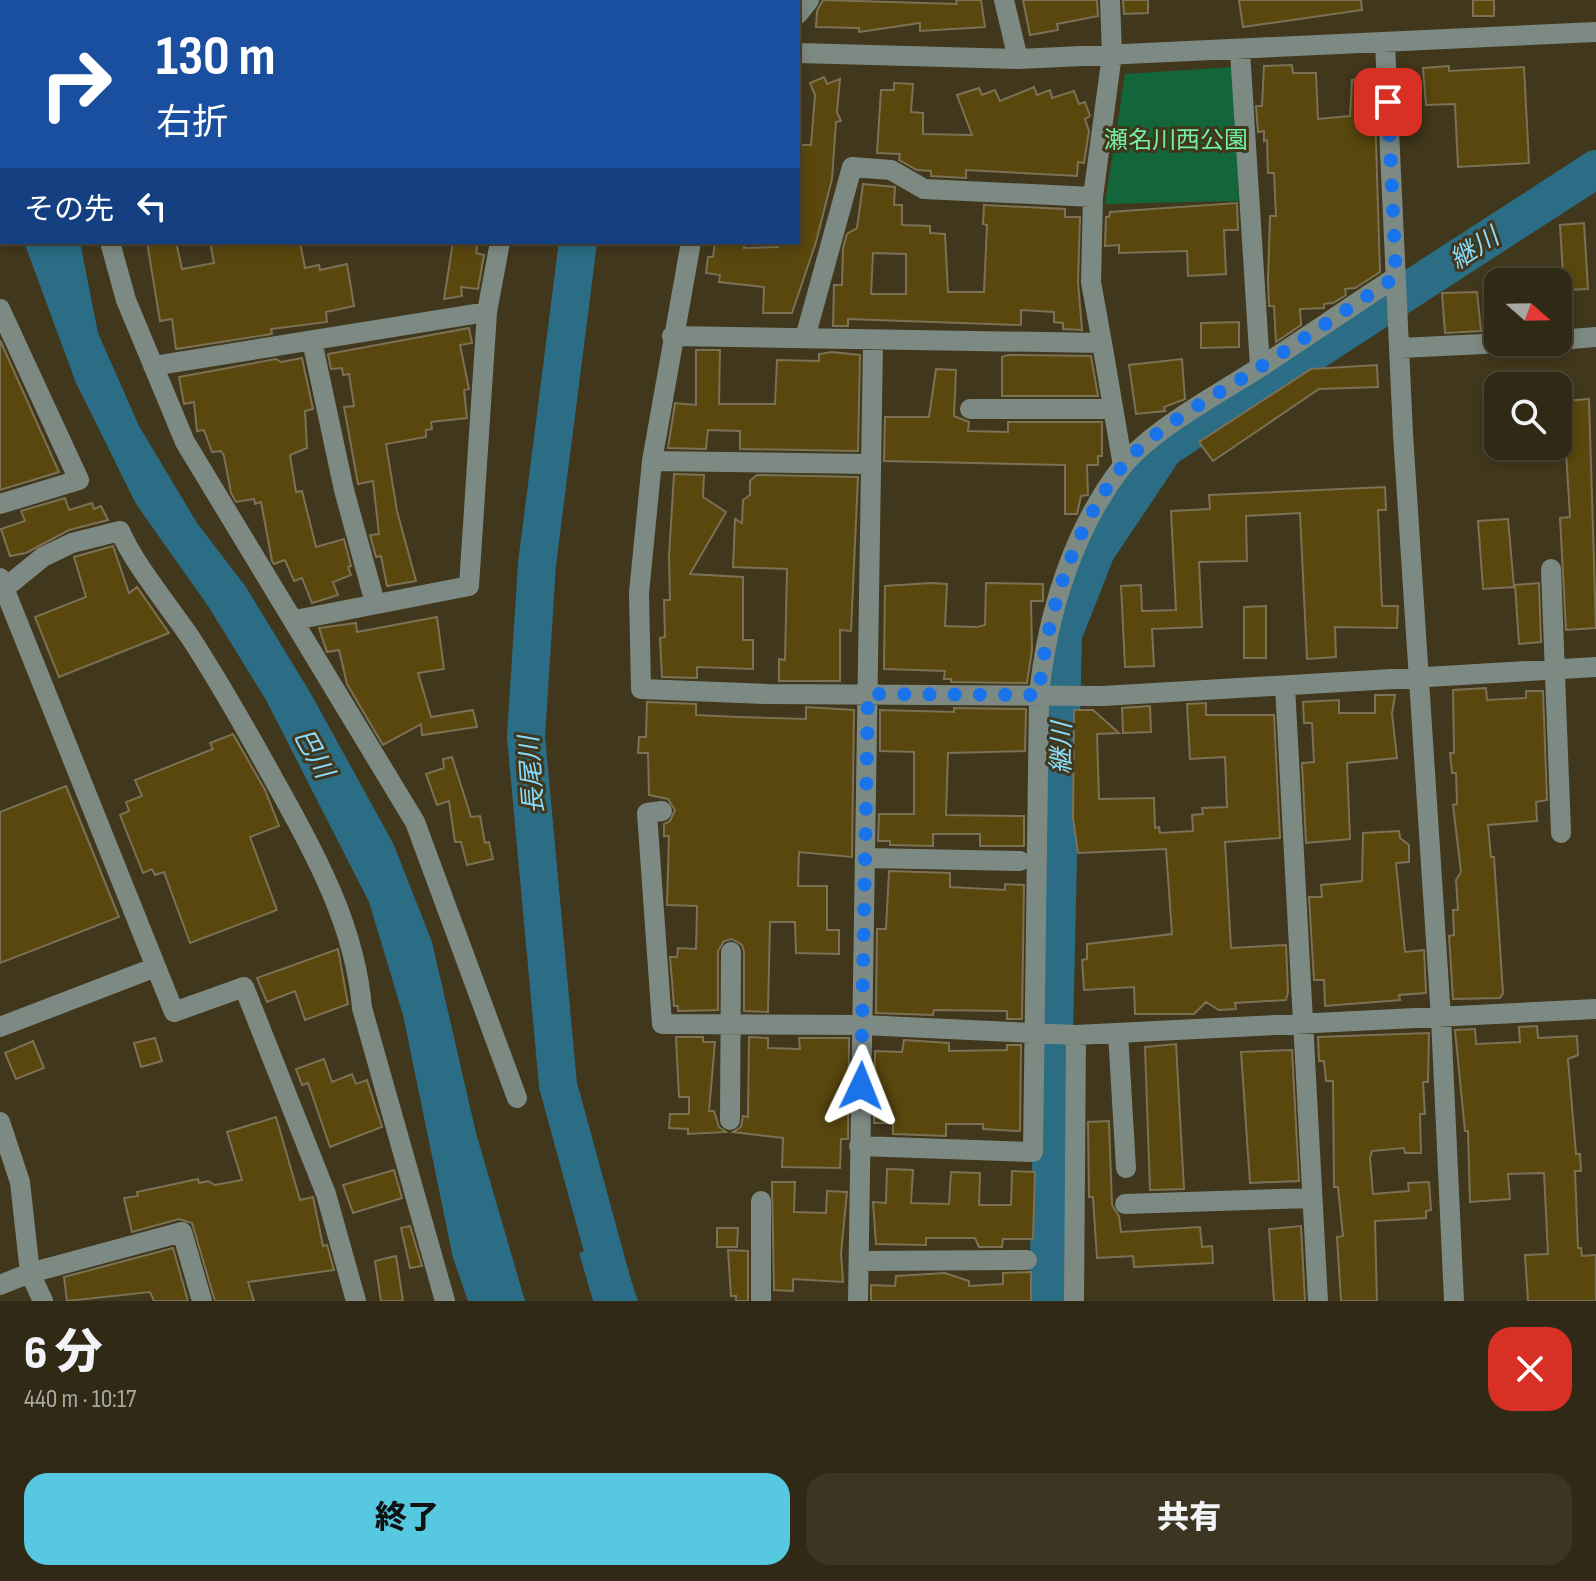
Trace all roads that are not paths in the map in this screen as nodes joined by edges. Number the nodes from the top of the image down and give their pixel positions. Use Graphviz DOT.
graph roads {
  1 [pos="1004,0"];
  2 [pos="1110,0"];
  3 [pos="1596,32"];
  4 [pos="1385,43"];
  5 [pos="1240,51"];
  6 [pos="800,53"];
  7 [pos="1112,54"];
  8 [pos="1018,59"];
  9 [pos="1093,197"];
  10 [pos="111,244"];
  11 [pos="500,244"];
  12 [pos="691,244"];
  13 [pos="1396,277"];
  14 [pos="0,309"];
  15 [pos="487,312"];
  16 [pos="672,336"];
  17 [pos="1596,337"];
  18 [pos="805,338"];
  19 [pos="1572,339"];
  20 [pos="312,341"];
  21 [pos="873,342"];
  22 [pos="1102,343"];
  23 [pos="1484,344"];
  24 [pos="1400,348"];
  25 [pos="153,366"];
  26 [pos="1260,367"];
  27 [pos="970,409"];
  28 [pos="1113,409"];
  29 [pos="652,461"];
  30 [pos="869,464"];
  31 [pos="1123,466"];
  32 [pos="0,504"];
  33 [pos="1551,569"];
  34 [pos="1,587"];
  35 [pos="375,603"];
  36 [pos="295,620"];
  37 [pos="1596,667"];
  38 [pos="1557,670"];
  39 [pos="1419,679"];
  40 [pos="1285,686"];
  41 [pos="868,694"];
  42 [pos="1039,695"];
  43 [pos="662,811"];
  44 [pos="1561,833"];
  45 [pos="867,858"];
  46 [pos="1020,861"];
  47 [pos="731,952"];
  48 [pos="156,967"];
  49 [pos="1596,1009"];
  50 [pos="1441,1018"];
  51 [pos="1301,1024"];
  52 [pos="731,1025"];
  53 [pos="862,1025"];
  54 [pos="0,1027"];
  55 [pos="1036,1033"];
  56 [pos="1118,1033"];
  57 [pos="1076,1035"];
  58 [pos="517,1098"];
  59 [pos="730,1120"];
  60 [pos="0,1122"];
  61 [pos="859,1146"];
  62 [pos="1126,1168"];
  63 [pos="1312,1198"];
  64 [pos="761,1201"];
  65 [pos="1125,1204"];
  66 [pos="1027,1260"];
  67 [pos="859,1261"];
  68 [pos="30,1273"];
  69 [pos="0,1285"];
  70 [pos="43,1301"];
  71 [pos="202,1301"];
  72 [pos="356,1301"];
  73 [pos="445,1301"];
  74 [pos="761,1301"];
  75 [pos="858,1301"];
  76 [pos="1074,1301"];
  77 [pos="1318,1301"];
  78 [pos="1454,1301"];
  1 -- 8 [label="street"];
  2 -- 7 [label="street"];
  3 -- 4 [label="street"];
  4 -- 5 [label="street"];
  4 -- 13 [label="street"];
  5 -- 7 [label="street"];
  5 -- 26 [label="street"];
  6 -- 8 [label="street"];
  7 -- 8 [label="street"];
  7 -- 9 [label="street"];
  9 -- 18 [label="street"];
  9 -- 22 [label="street"];
  10 -- 25 [label="street"];
  11 -- 15 [label="street"];
  12 -- 16 [label="street"];
  13 -- 24 [label="street"];
  13 -- 26 [label="street"];
  14 -- 32 [label="street"];
  15 -- 20 [label="street"];
  15 -- 35 [label="street"];
  16 -- 18 [label="street"];
  16 -- 29 [label="street"];
  17 -- 19 [label="street"];
  18 -- 21 [label="street"];
  20 -- 25 [label="street"];
  20 -- 35 [label="street"];
  21 -- 22 [label="street"];
  21 -- 30 [label="street"];
  22 -- 28 [label="street"];
  23 -- 24 [label="street"];
  24 -- 39 [label="street"];
  25 -- 36 [label="street"];
  26 -- 31 [label="street"];
  27 -- 28 [label="street"];
  28 -- 31 [label="street"];
  29 -- 30 [label="street"];
  29 -- 41 [label="street"];
  30 -- 41 [label="street"];
  31 -- 42 [label="street"];
  33 -- 38 [label="street"];
  34 -- 48 [label="street"];
  34 -- 73 [label="street"];
  35 -- 36 [label="street"];
  36 -- 58 [label="street"];
  37 -- 38 [label="street"];
  38 -- 39 [label="street"];
  38 -- 44 [label="street"];
  39 -- 40 [label="street"];
  39 -- 50 [label="street"];
  40 -- 42 [label="street"];
  40 -- 51 [label="street"];
  41 -- 42 [label="street"];
  41 -- 45 [label="street"];
  42 -- 55 [label="street"];
  43 -- 52 [label="street"];
  45 -- 46 [label="street"];
  45 -- 53 [label="street"];
  47 -- 52 [label="street"];
  48 -- 54 [label="street"];
  48 -- 72 [label="street"];
  49 -- 50 [label="street"];
  50 -- 51 [label="street"];
  50 -- 78 [label="street"];
  51 -- 56 [label="street"];
  51 -- 63 [label="street"];
  52 -- 53 [label="street"];
  52 -- 59 [label="street"];
  53 -- 55 [label="street"];
  53 -- 61 [label="street"];
  55 -- 57 [label="street"];
  55 -- 61 [label="street"];
  56 -- 57 [label="street"];
  56 -- 62 [label="street"];
  57 -- 76 [label="street"];
  60 -- 68 [label="street"];
  61 -- 67 [label="street"];
  63 -- 65 [label="street"];
  63 -- 77 [label="street"];
  64 -- 74 [label="street"];
  66 -- 67 [label="street"];
  67 -- 75 [label="street"];
  68 -- 69 [label="street"];
  68 -- 70 [label="street"];
  68 -- 71 [label="street"];
}
